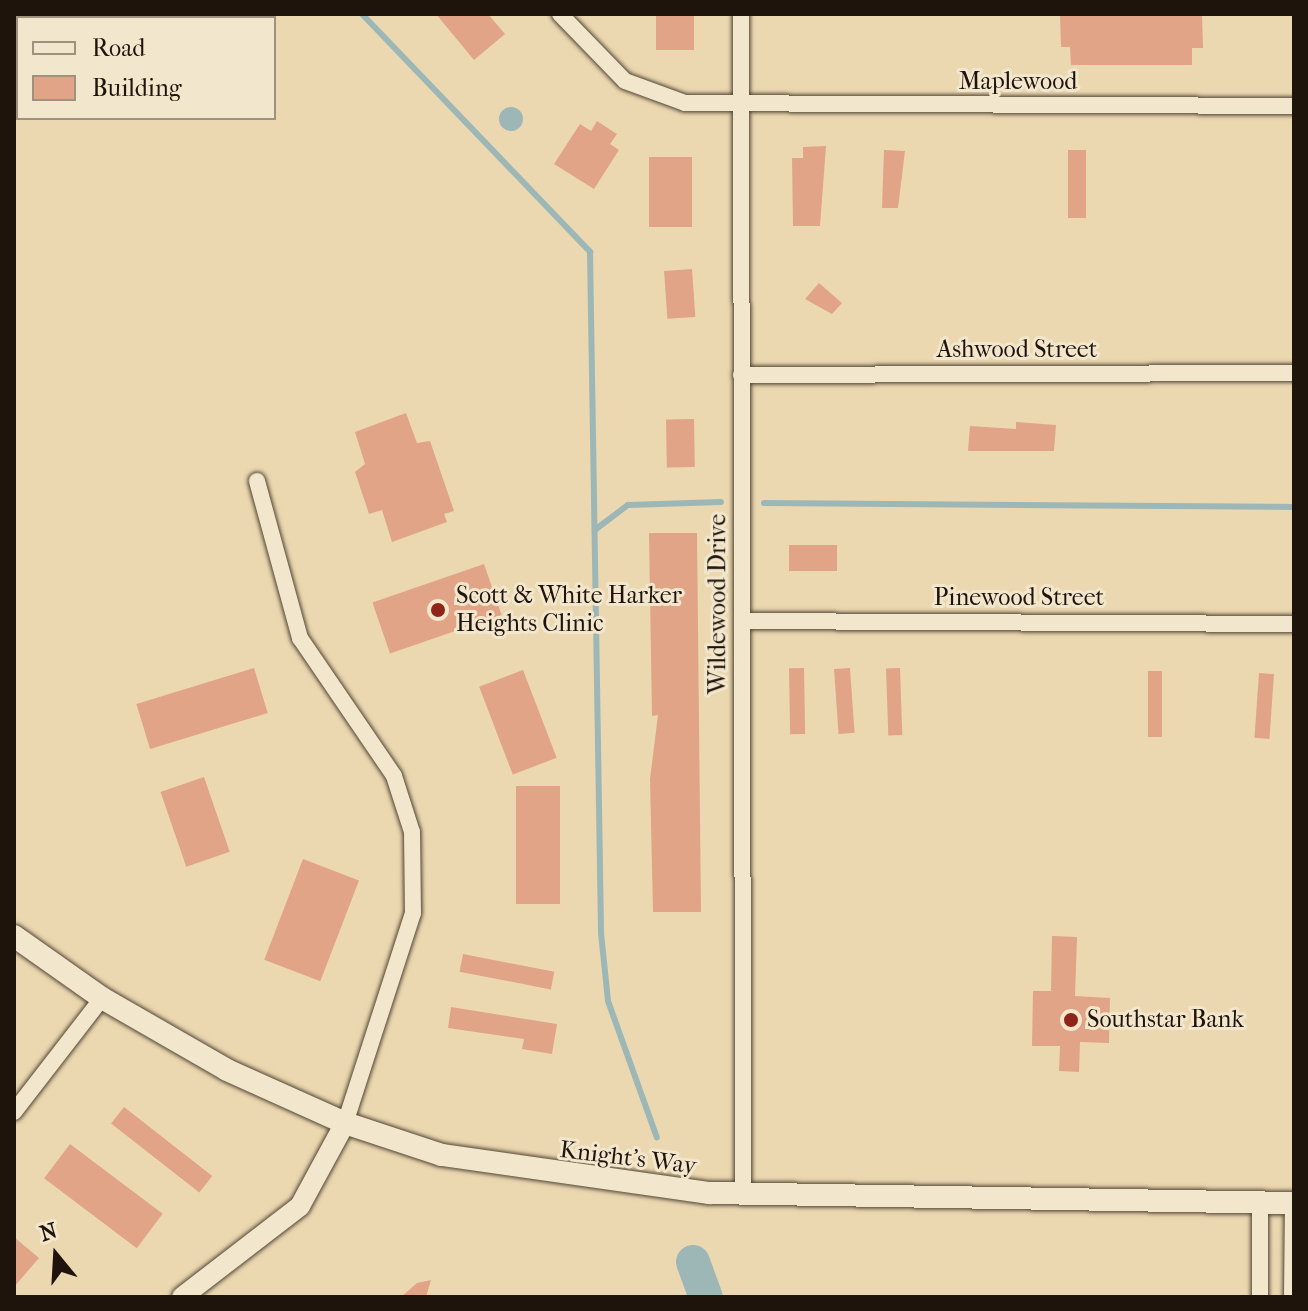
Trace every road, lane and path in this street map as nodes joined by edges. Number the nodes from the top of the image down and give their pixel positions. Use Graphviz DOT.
graph roads {
  1 [pos="560,14"];
  2 [pos="741,14"];
  3 [pos="741,106"];
  4 [pos="1294,106"];
  5 [pos="1294,373"];
  6 [pos="741,375"];
  7 [pos="257,481"];
  8 [pos="743,621"];
  9 [pos="1294,624"];
  10 [pos="14,936"];
  11 [pos="102,998"];
  12 [pos="14,1112"];
  13 [pos="345,1123"];
  14 [pos="743,1194"];
  15 [pos="1260,1202"];
  16 [pos="1293,1203"];
  17 [pos="182,1297"];
  18 [pos="1260,1297"];
  19 [pos="1292,1297"];
  1 -- 3 [label="street, Maplewood"];
  2 -- 3 [label="street, Wildewood Drive"];
  3 -- 4 [label="street, Maplewood"];
  3 -- 6 [label="street, Wildewood Drive"];
  5 -- 6 [label="street, Ashwood Street"];
  6 -- 8 [label="street, Wildewood Drive"];
  7 -- 13 [label="street"];
  8 -- 9 [label="street, Pinewood Street"];
  8 -- 14 [label="street, Wildewood Drive"];
  10 -- 11 [label="main road, Knight's Way"];
  11 -- 12 [label="street"];
  11 -- 13 [label="main road, Knight's Way"];
  13 -- 14 [label="main road, Knight's Way"];
  13 -- 17 [label="street"];
  14 -- 15 [label="main road, Knight's Way"];
  15 -- 16 [label="main road, Knight's Way"];
  15 -- 18 [label="street"];
  16 -- 19 [label="street"];
}
